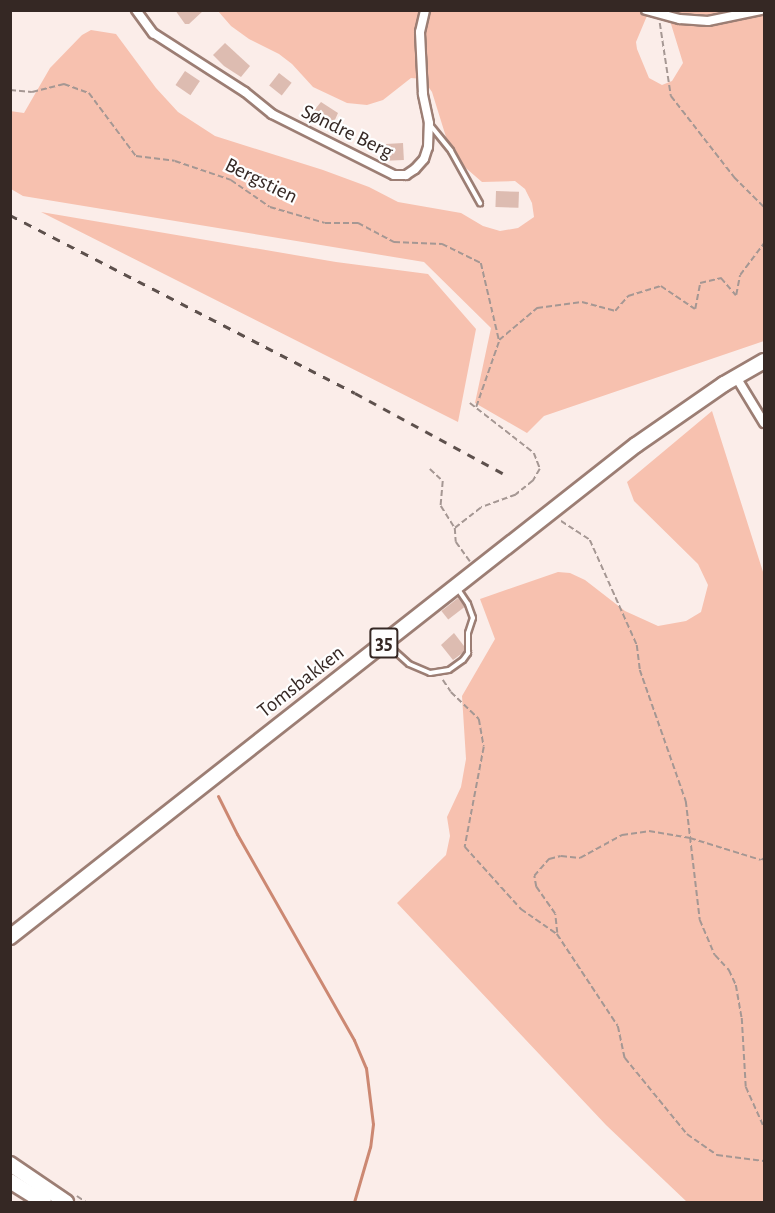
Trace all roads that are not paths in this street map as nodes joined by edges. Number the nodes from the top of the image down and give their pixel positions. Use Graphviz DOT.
graph roads {
  1 [pos="136,10"];
  2 [pos="425,10"];
  3 [pos="646,10"];
  4 [pos="761,10"];
  5 [pos="429,123"];
  6 [pos="480,203"];
  7 [pos="765,361"];
  8 [pos="736,377"];
  9 [pos="765,423"];
  10 [pos="455,586"];
  11 [pos="385,642"];
  12 [pos="10,937"];
  13 [pos="10,1164"];
  14 [pos="10,1180"];
  15 [pos="44,1203"];
  16 [pos="66,1203"];
  1 -- 5 [label="street, Søndre Berg"];
  2 -- 5 [label="street, Søndre Berg"];
  3 -- 4 [label="street"];
  5 -- 6 [label="lane"];
  7 -- 8 [label="main road, Tomsbakken / 35"];
  8 -- 9 [label="street"];
  8 -- 10 [label="main road, Tomsbakken / 35"];
  10 -- 11 [label="main road, Tomsbakken / 35"];
  10 -- 11 [label="lane"];
  11 -- 12 [label="main road, Tomsbakken / 35"];
  13 -- 16 [label="main road"];
  14 -- 15 [label="main road"];
}
